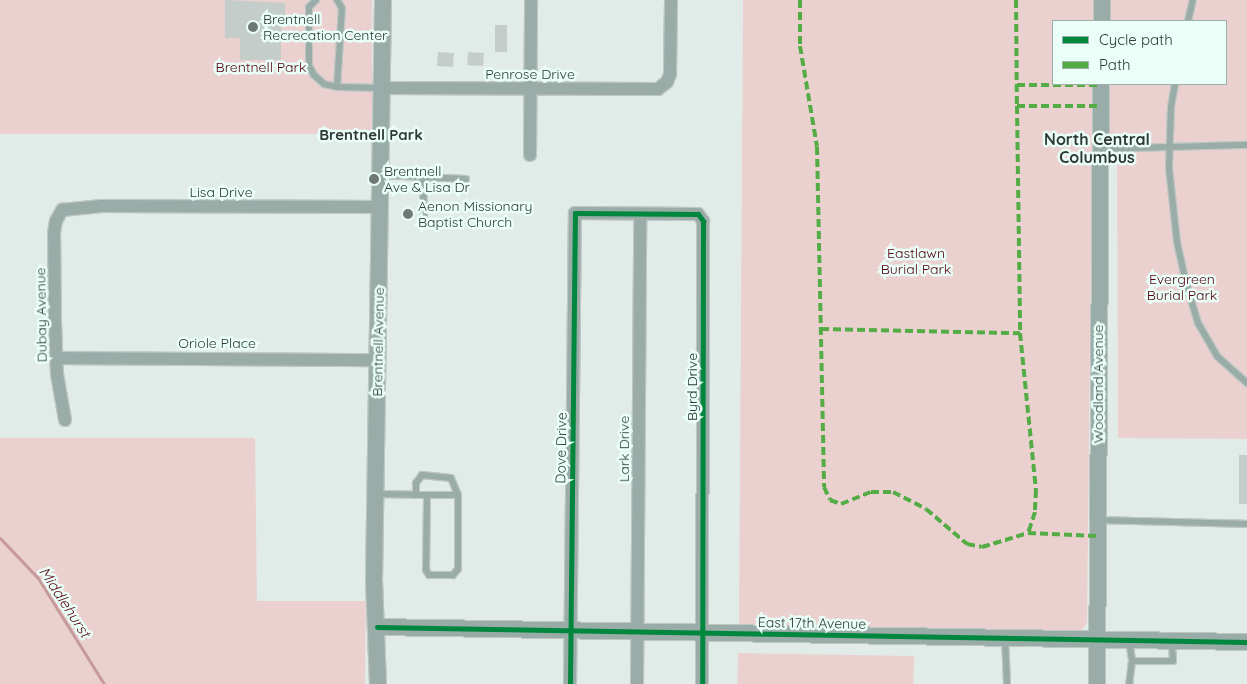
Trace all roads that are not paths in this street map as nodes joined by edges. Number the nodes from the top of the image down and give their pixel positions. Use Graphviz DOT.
graph roads {
  1 [pos="316,0"];
  2 [pos="337,0"];
  3 [pos="384,0"];
  4 [pos="531,0"];
  5 [pos="671,0"];
  6 [pos="1102,0"];
  7 [pos="1193,0"];
  8 [pos="1102,20"];
  9 [pos="1188,20"];
  10 [pos="1101,85"];
  11 [pos="1175,85"];
  12 [pos="337,87"];
  13 [pos="382,88"];
  14 [pos="531,89"];
  15 [pos="1170,145"];
  16 [pos="1247,145"];
  17 [pos="1101,148"];
  18 [pos="530,155"];
  19 [pos="381,175"];
  20 [pos="423,177"];
  21 [pos="466,179"];
  22 [pos="380,207"];
  23 [pos="62,210"];
  24 [pos="576,213"];
  25 [pos="640,214"];
  26 [pos="424,219"];
  27 [pos="56,358"];
  28 [pos="378,360"];
  29 [pos="1247,383"];
  30 [pos="65,420"];
  31 [pos="376,494"];
  32 [pos="416,495"];
  33 [pos="426,495"];
  34 [pos="458,495"];
  35 [pos="1097,520"];
  36 [pos="1247,524"];
  37 [pos="377,627"];
  38 [pos="638,632"];
  39 [pos="703,632"];
  40 [pos="570,633"];
  41 [pos="1005,638"];
  42 [pos="1096,640"];
  43 [pos="1129,640"];
  44 [pos="1172,640"];
  45 [pos="1247,642"];
  46 [pos="1132,661"];
  47 [pos="378,684"];
  48 [pos="570,684"];
  49 [pos="637,684"];
  50 [pos="702,684"];
  51 [pos="1008,684"];
  52 [pos="1097,684"];
  53 [pos="1129,684"];
  1 -- 12 [label="lane"];
  2 -- 12 [label="lane"];
  3 -- 13 [label="street, Brentnell Avenue"];
  4 -- 14 [label="street"];
  5 -- 14 [label="street, Penrose Drive"];
  6 -- 8 [label="street"];
  7 -- 9 [label="lane"];
  10 -- 17 [label="street, Woodland Avenue"];
  11 -- 15 [label="lane"];
  12 -- 13 [label="lane"];
  13 -- 14 [label="street, Penrose Drive"];
  13 -- 19 [label="street, Brentnell Avenue"];
  14 -- 18 [label="street"];
  15 -- 16 [label="lane"];
  15 -- 17 [label="lane"];
  15 -- 29 [label="lane"];
  17 -- 35 [label="street, Woodland Avenue"];
  19 -- 20 [label="lane"];
  19 -- 22 [label="street, Brentnell Avenue"];
  20 -- 21 [label="lane"];
  20 -- 26 [label="lane"];
  22 -- 23 [label="street, Lisa Drive"];
  22 -- 28 [label="street, Brentnell Avenue"];
  23 -- 27 [label="street, Dubay Avenue"];
  24 -- 25 [label="street, Byrd Drive"];
  24 -- 40 [label="street, Dove Drive"];
  25 -- 38 [label="street, Lark Drive"];
  25 -- 39 [label="street, Byrd Drive"];
  27 -- 28 [label="street, Oriole Place"];
  27 -- 30 [label="street, Dubay Avenue"];
  28 -- 31 [label="street, Brentnell Avenue"];
  31 -- 32 [label="lane"];
  31 -- 37 [label="street, Brentnell Avenue"];
  32 -- 33 [label="lane"];
  32 -- 34 [label="lane"];
  33 -- 34 [label="lane"];
  33 -- 34 [label="lane"];
  35 -- 36 [label="lane"];
  35 -- 42 [label="street, Woodland Avenue"];
  37 -- 40 [label="street, East 17th Avenue"];
  37 -- 47 [label="street, Brentnell Avenue"];
  38 -- 39 [label="street, East 17th Avenue"];
  38 -- 40 [label="street, East 17th Avenue"];
  38 -- 49 [label="street, Lark Drive"];
  39 -- 41 [label="street, East 17th Avenue"];
  39 -- 50 [label="street, Byrd Drive"];
  40 -- 48 [label="street, Dove Drive"];
  41 -- 42 [label="street, East 17th Avenue"];
  41 -- 51 [label="lane"];
  42 -- 43 [label="street, East 17th Avenue"];
  42 -- 52 [label="street, Woodland Avenue"];
  43 -- 44 [label="street, East 17th Avenue"];
  43 -- 46 [label="lane"];
  44 -- 45 [label="street, East 17th Avenue"];
  44 -- 46 [label="lane"];
  46 -- 53 [label="lane"];
}
